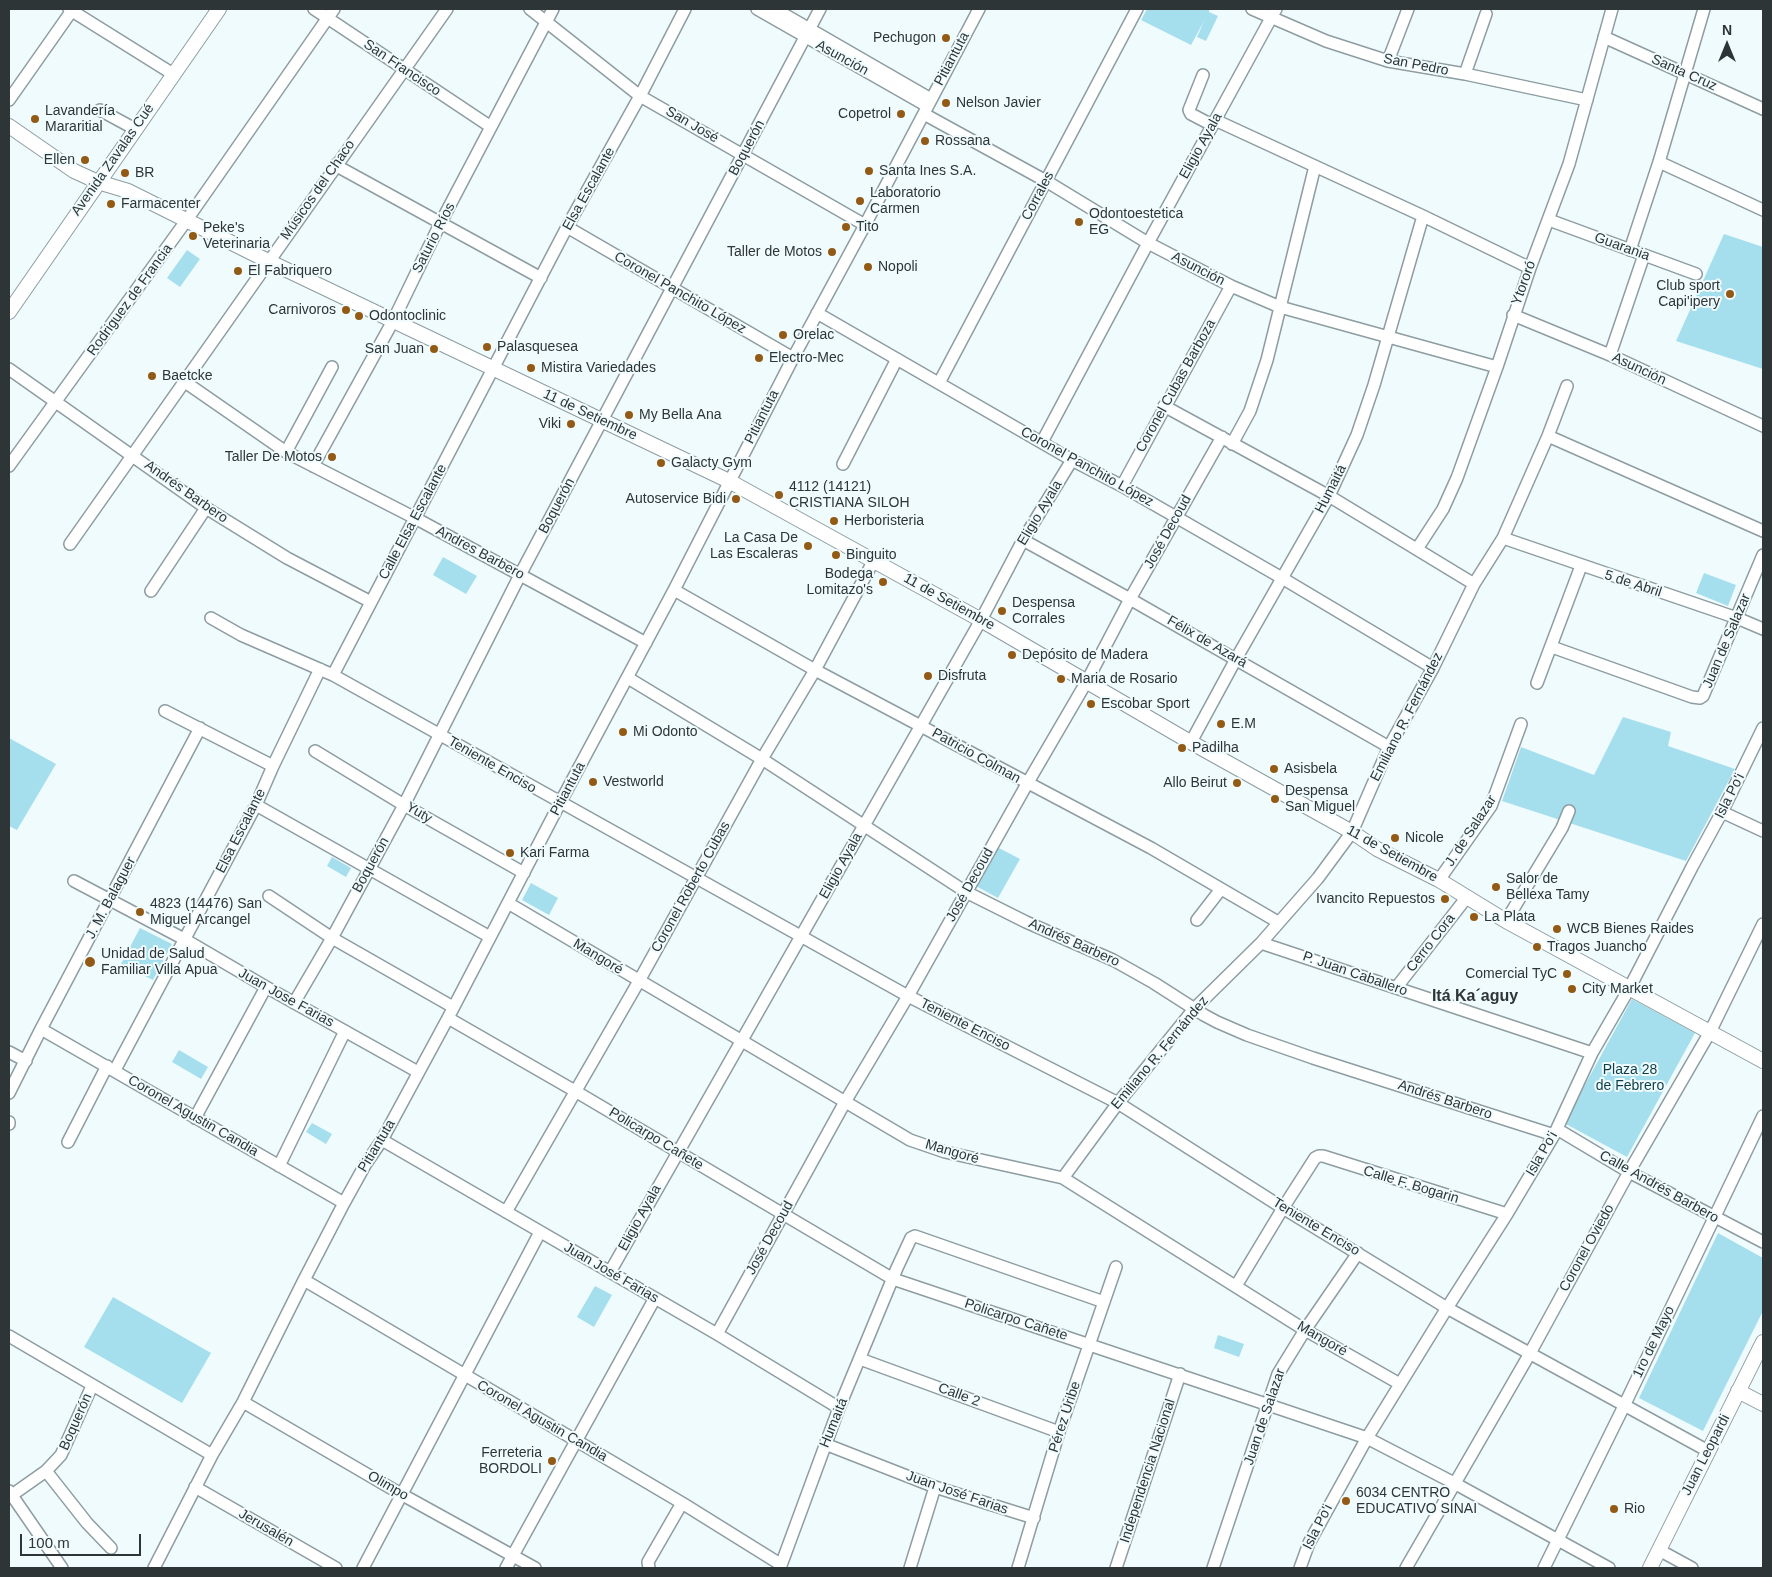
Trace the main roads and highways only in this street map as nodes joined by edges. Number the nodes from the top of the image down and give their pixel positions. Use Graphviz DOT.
graph roads {
  1 [pos="219,9"];
  2 [pos="9,126"];
  3 [pos="98,182"];
  4 [pos="9,312"];
  5 [pos="1763,1061"];
  6 [pos="1763,1342"];
  7 [pos="1738,1391"];
  8 [pos="1763,1404"];
  9 [pos="1650,1568"];
  1 -- 3 [label="main road, Avenida Zavalas Cué"];
  2 -- 3 [label="main road, 11 de Setiembre"];
  3 -- 4 [label="main road, Avenida Zavalas Cué"];
  3 -- 5 [label="main road, 11 de Setiembre"];
  6 -- 7 [label="main road, Juan Leopardi"];
  7 -- 8 [label="main road"];
  7 -- 9 [label="main road, Juan Leopardi"];
}
